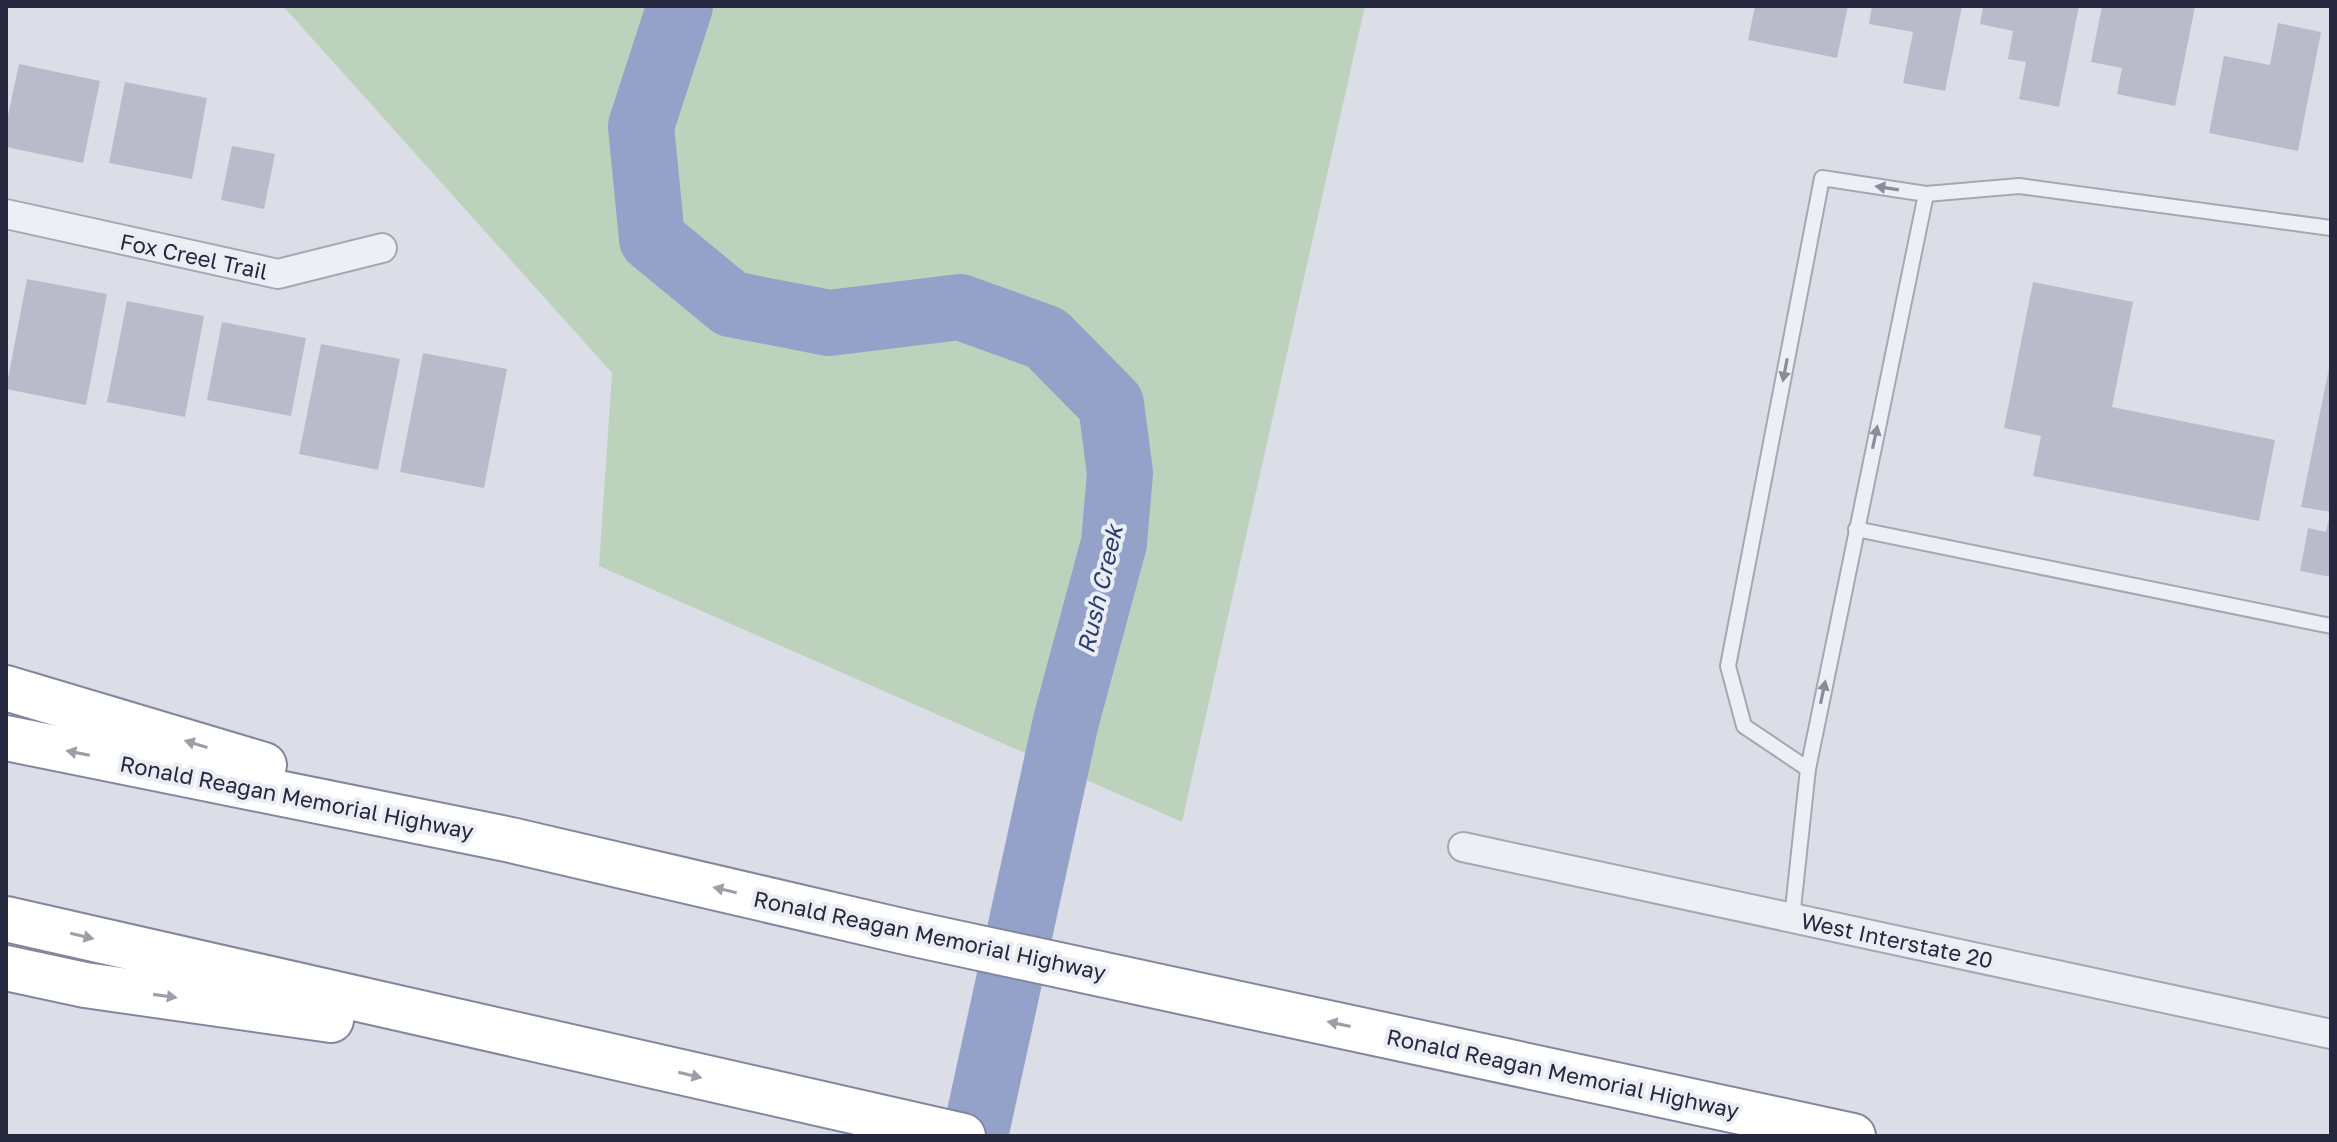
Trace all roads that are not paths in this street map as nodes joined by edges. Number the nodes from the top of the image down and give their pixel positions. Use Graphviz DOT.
graph roads {
  1 [pos="1926,194"];
  2 [pos="6,214"];
  3 [pos="2331,228"];
  4 [pos="382,248"];
  5 [pos="1856,529"];
  6 [pos="2331,626"];
  7 [pos="6,688"];
  8 [pos="6,738"];
  9 [pos="1808,769"];
  10 [pos="511,840"];
  11 [pos="1463,847"];
  12 [pos="1792,918"];
  13 [pos="6,919"];
  14 [pos="6,968"];
  15 [pos="2331,1034"];
  16 [pos="641,1064"];
  17 [pos="963,1136"];
  18 [pos="1853,1136"];
  1 -- 3 [label="lane"];
  5 -- 1 [label="lane, one-way"];
  1 -- 9 [label="lane, one-way"];
  2 -- 4 [label="street, Fox Creel Trail"];
  5 -- 6 [label="lane"];
  9 -- 5 [label="lane, one-way"];
  10 -- 7 [label="highway, one-way"];
  10 -- 8 [label="highway, Ronald Reagan Memorial Highway, one-way"];
  9 -- 12 [label="lane"];
  18 -- 10 [label="highway, Ronald Reagan Memorial Highway, one-way"];
  11 -- 12 [label="street, West Interstate 20"];
  12 -- 15 [label="street, West Interstate 20"];
  13 -- 16 [label="highway, one-way"];
  14 -- 16 [label="highway, one-way"];
  16 -- 17 [label="highway, one-way"];
}
